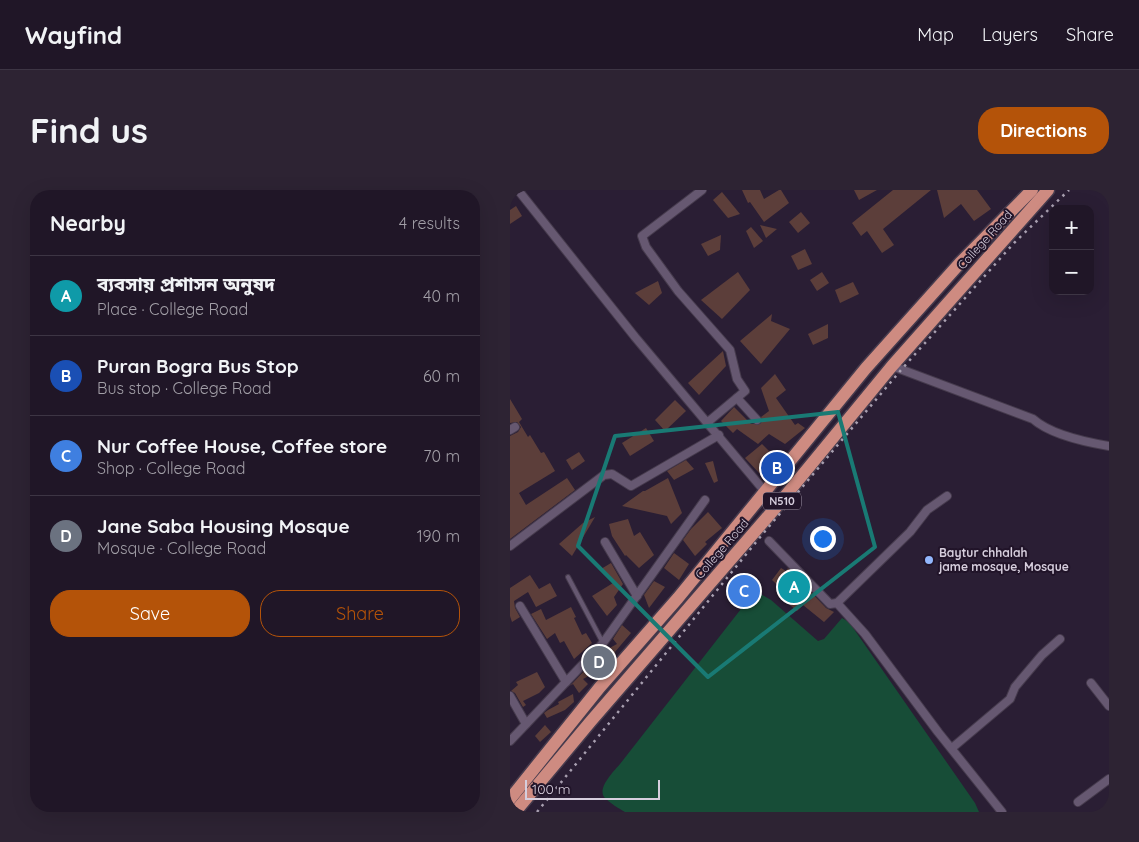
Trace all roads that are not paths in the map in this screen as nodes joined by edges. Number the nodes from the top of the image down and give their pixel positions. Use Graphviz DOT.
graph roads {
  1 [pos="518,190"];
  2 [pos="702,190"];
  3 [pos="1032,190"];
  4 [pos="1048,190"];
  5 [pos="892,366"];
  6 [pos="736,398"];
  7 [pos="757,420"];
  8 [pos="708,422"];
  9 [pos="719,435"];
  10 [pos="1109,446"];
  11 [pos="766,492"];
  12 [pos="947,496"];
  13 [pos="705,500"];
  14 [pos="777,506"];
  15 [pos="769,541"];
  16 [pos="605,542"];
  17 [pos="510,546"];
  18 [pos="568,577"];
  19 [pos="637,596"];
  20 [pos="837,603"];
  21 [pos="520,606"];
  22 [pos="1060,639"];
  23 [pos="604,643"];
  24 [pos="566,682"];
  25 [pos="1091,683"];
  26 [pos="510,696"];
  27 [pos="1109,706"];
  28 [pos="526,724"];
  29 [pos="510,741"];
  30 [pos="952,748"];
  31 [pos="1109,779"];
  32 [pos="510,800"];
  33 [pos="1078,802"];
  34 [pos="1000,811"];
  35 [pos="516,812"];
  1 -- 8 [label="street"];
  2 -- 6 [label="street"];
  3 -- 11 [label="highway, College Road / N510"];
  4 -- 5 [label="highway, College Road / N510"];
  5 -- 10 [label="street"];
  5 -- 14 [label="highway, College Road / N510"];
  6 -- 7 [label="street"];
  6 -- 8 [label="street"];
  8 -- 9 [label="street"];
  9 -- 11 [label="street"];
  9 -- 17 [label="street"];
  11 -- 14 [label="street"];
  11 -- 32 [label="highway, College Road / N510"];
  12 -- 20 [label="street"];
  13 -- 19 [label="street"];
  14 -- 35 [label="highway, College Road / N510"];
  15 -- 20 [label="street"];
  16 -- 19 [label="street"];
  18 -- 23 [label="lane"];
  19 -- 23 [label="street"];
  20 -- 30 [label="street"];
  21 -- 24 [label="street"];
  22 -- 30 [label="street"];
  23 -- 24 [label="street"];
  24 -- 28 [label="street"];
  25 -- 27 [label="street"];
  26 -- 28 [label="street"];
  28 -- 29 [label="street"];
  30 -- 34 [label="street"];
  31 -- 33 [label="street"];
}
